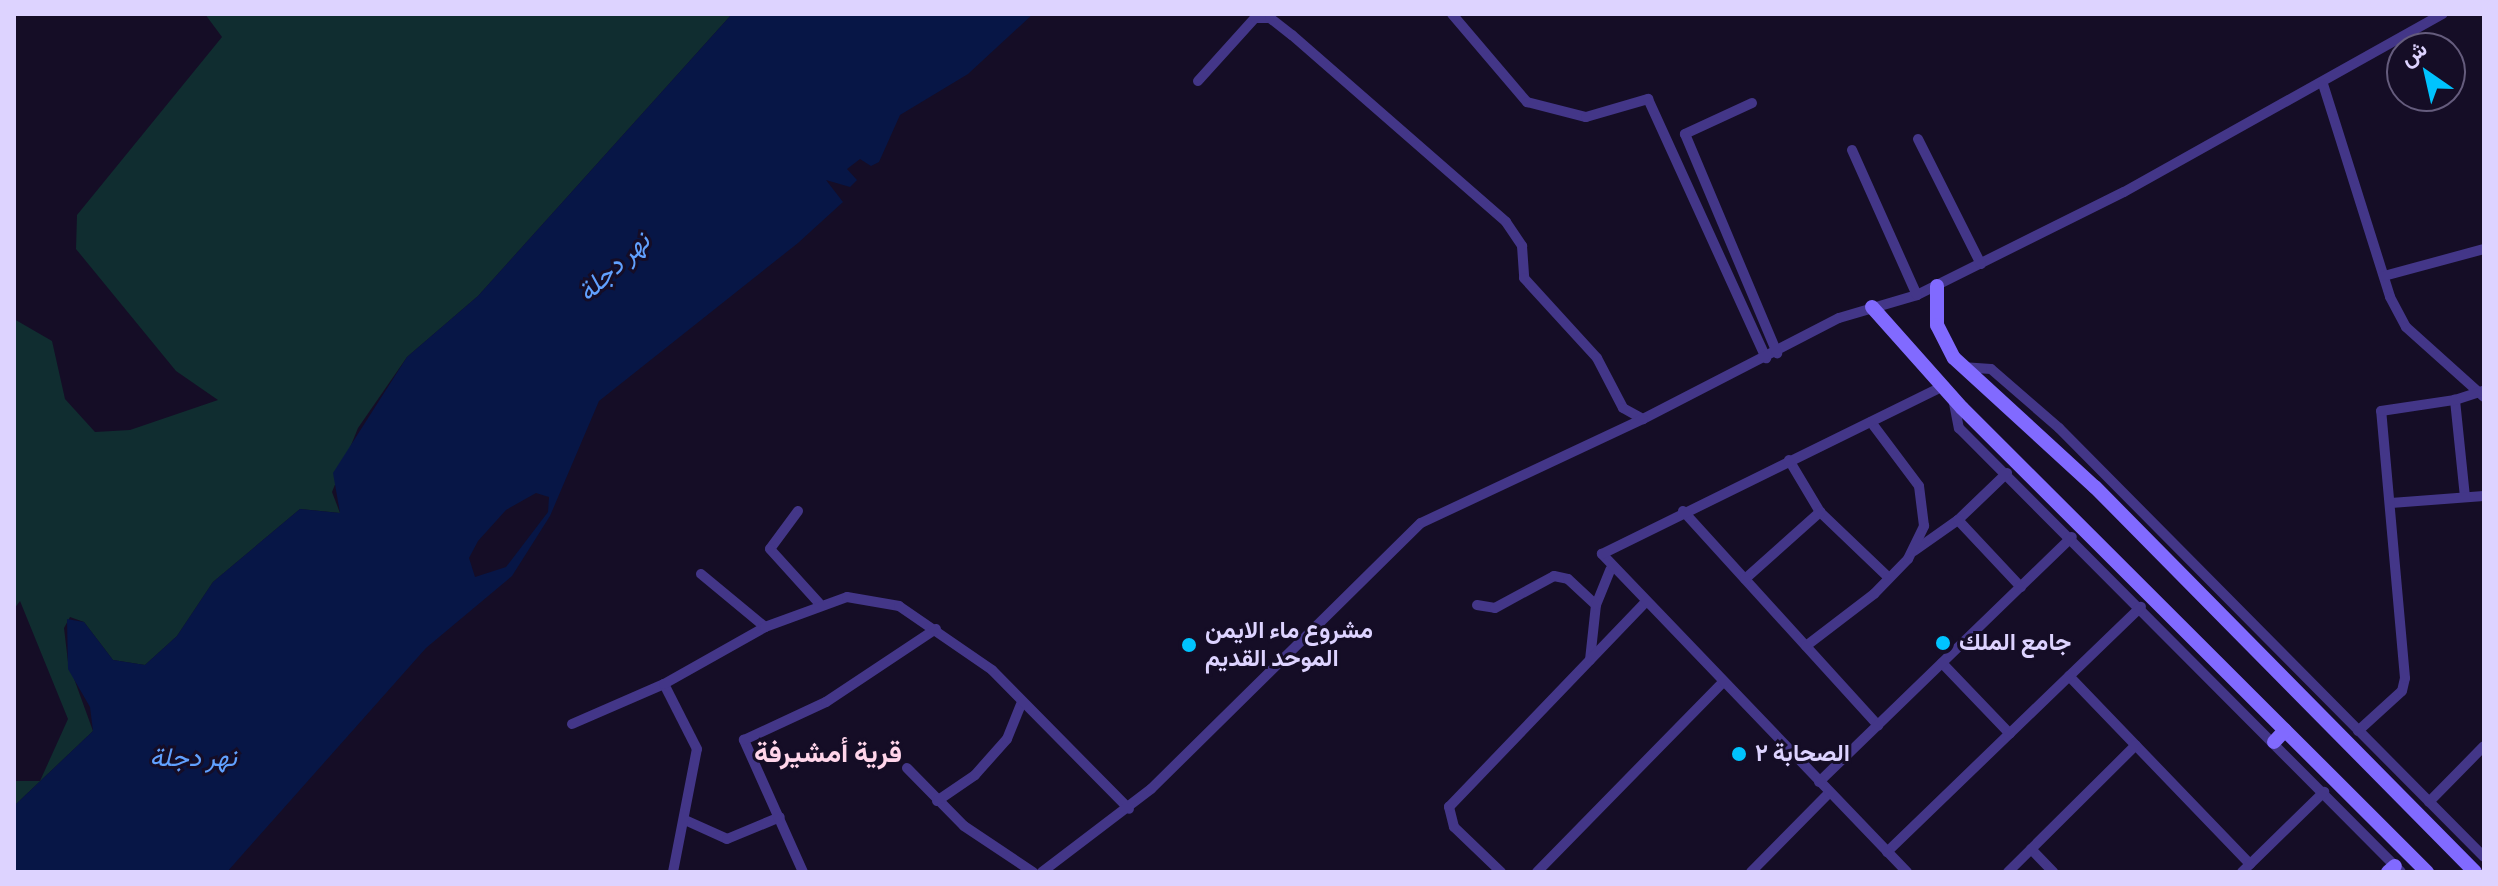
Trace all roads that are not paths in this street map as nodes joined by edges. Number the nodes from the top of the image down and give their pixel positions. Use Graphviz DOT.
graph roads {
  1 [pos="1452,14"];
  2 [pos="2443,14"];
  3 [pos="1198,81"];
  4 [pos="2323,84"];
  5 [pos="1752,103"];
  6 [pos="1918,139"];
  7 [pos="1852,150"];
  8 [pos="2484,249"];
  9 [pos="1981,264"];
  10 [pos="2384,276"];
  11 [pos="1937,286"];
  12 [pos="1917,295"];
  13 [pos="1872,307"];
  14 [pos="1947,347"];
  15 [pos="1777,353"];
  16 [pos="1766,358"];
  17 [pos="1926,363"];
  18 [pos="1962,367"];
  19 [pos="1948,392"];
  20 [pos="2482,394"];
  21 [pos="2455,400"];
  22 [pos="1643,419"];
  23 [pos="1871,422"];
  24 [pos="1789,460"];
  25 [pos="2007,473"];
  26 [pos="2484,496"];
  27 [pos="2465,497"];
  28 [pos="2391,503"];
  29 [pos="798,511"];
  30 [pos="1683,511"];
  31 [pos="1820,512"];
  32 [pos="1958,520"];
  33 [pos="2072,537"];
  34 [pos="1913,551"];
  35 [pos="1610,570"];
  36 [pos="701,574"];
  37 [pos="1889,578"];
  38 [pos="1745,579"];
  39 [pos="2021,587"];
  40 [pos="819,603"];
  41 [pos="1644,604"];
  42 [pos="1477,605"];
  43 [pos="1596,605"];
  44 [pos="2141,607"];
  45 [pos="765,627"];
  46 [pos="936,629"];
  47 [pos="1806,646"];
  48 [pos="1590,660"];
  49 [pos="1942,663"];
  50 [pos="2069,676"];
  51 [pos="1722,683"];
  52 [pos="664,684"];
  53 [pos="2321,693"];
  54 [pos="1021,705"];
  55 [pos="2309,705"];
  56 [pos="572,724"];
  57 [pos="1878,725"];
  58 [pos="2285,730"];
  59 [pos="2358,731"];
  60 [pos="2010,734"];
  61 [pos="2274,742"];
  62 [pos="2136,745"];
  63 [pos="2484,746"];
  64 [pos="907,768"];
  65 [pos="1819,782"];
  66 [pos="2324,792"];
  67 [pos="1829,793"];
  68 [pos="937,801"];
  69 [pos="2429,802"];
  70 [pos="1129,809"];
  71 [pos="780,817"];
  72 [pos="685,820"];
  73 [pos="2031,849"];
  74 [pos="1887,852"];
  75 [pos="2484,857"];
  76 [pos="2246,868"];
  77 [pos="2395,870"];
  78 [pos="673,872"];
  79 [pos="803,872"];
  80 [pos="1033,872"];
  81 [pos="1042,872"];
  82 [pos="1501,872"];
  83 [pos="1537,872"];
  84 [pos="1751,872"];
  85 [pos="1907,872"];
  86 [pos="2008,872"];
  87 [pos="2053,872"];
  88 [pos="2427,872"];
  89 [pos="2475,872"];
  1 -- 16 [label="street"];
  2 -- 4 [label="street"];
  3 -- 22 [label="street"];
  4 -- 9 [label="street"];
  4 -- 10 [label="street"];
  5 -- 15 [label="street"];
  6 -- 9 [label="street"];
  7 -- 12 [label="street"];
  8 -- 10 [label="street"];
  9 -- 11 [label="street"];
  10 -- 20 [label="street"];
  11 -- 12 [label="street"];
  11 -- 14 [label="main road"];
  12 -- 13 [label="street"];
  13 -- 15 [label="street"];
  13 -- 17 [label="main road"];
  14 -- 17 [label="main road"];
  14 -- 18 [label="main road"];
  15 -- 16 [label="street"];
  16 -- 22 [label="street"];
  17 -- 19 [label="main road"];
  18 -- 53 [label="street"];
  18 -- 55 [label="main road"];
  19 -- 23 [label="street"];
  19 -- 25 [label="street"];
  19 -- 58 [label="main road"];
  20 -- 21 [label="street"];
  21 -- 27 [label="street"];
  21 -- 28 [label="street"];
  22 -- 70 [label="street"];
  23 -- 24 [label="street"];
  23 -- 34 [label="street"];
  24 -- 30 [label="street"];
  24 -- 31 [label="street"];
  25 -- 32 [label="street"];
  25 -- 33 [label="street"];
  26 -- 27 [label="street"];
  27 -- 28 [label="street"];
  28 -- 59 [label="street"];
  29 -- 40 [label="street"];
  30 -- 35 [label="street"];
  30 -- 38 [label="street"];
  31 -- 37 [label="street"];
  31 -- 38 [label="street"];
  32 -- 34 [label="street"];
  32 -- 39 [label="street"];
  33 -- 39 [label="street"];
  33 -- 44 [label="street"];
  34 -- 37 [label="street"];
  35 -- 41 [label="street"];
  35 -- 43 [label="street"];
  36 -- 45 [label="street"];
  37 -- 47 [label="street"];
  38 -- 47 [label="street"];
  39 -- 49 [label="street"];
  40 -- 45 [label="street"];
  40 -- 46 [label="street"];
  41 -- 48 [label="street"];
  41 -- 51 [label="street"];
  42 -- 43 [label="street"];
  43 -- 48 [label="street"];
  44 -- 50 [label="street"];
  44 -- 61 [label="street"];
  45 -- 52 [label="street"];
  46 -- 54 [label="street"];
  46 -- 71 [label="street"];
  47 -- 57 [label="street"];
  48 -- 82 [label="street"];
  49 -- 57 [label="street"];
  49 -- 60 [label="street"];
  50 -- 60 [label="street"];
  50 -- 62 [label="street"];
  51 -- 65 [label="street"];
  51 -- 83 [label="street"];
  52 -- 56 [label="street"];
  52 -- 72 [label="street"];
  53 -- 55 [label="main road"];
  53 -- 59 [label="street"];
  54 -- 68 [label="street"];
  54 -- 70 [label="street"];
  55 -- 89 [label="main road"];
  57 -- 65 [label="street"];
  58 -- 61 [label="main road"];
  58 -- 88 [label="main road"];
  59 -- 69 [label="street"];
  60 -- 74 [label="street"];
  61 -- 66 [label="street"];
  62 -- 73 [label="street"];
  62 -- 76 [label="street"];
  63 -- 69 [label="street"];
  64 -- 68 [label="street"];
  65 -- 67 [label="street"];
  66 -- 76 [label="street"];
  66 -- 77 [label="street"];
  67 -- 74 [label="street"];
  67 -- 84 [label="street"];
  68 -- 80 [label="street"];
  69 -- 75 [label="street"];
  70 -- 81 [label="street"];
  71 -- 72 [label="street"];
  71 -- 79 [label="street"];
  72 -- 78 [label="street"];
  73 -- 86 [label="street"];
  73 -- 87 [label="street"];
  74 -- 85 [label="street"];
}
